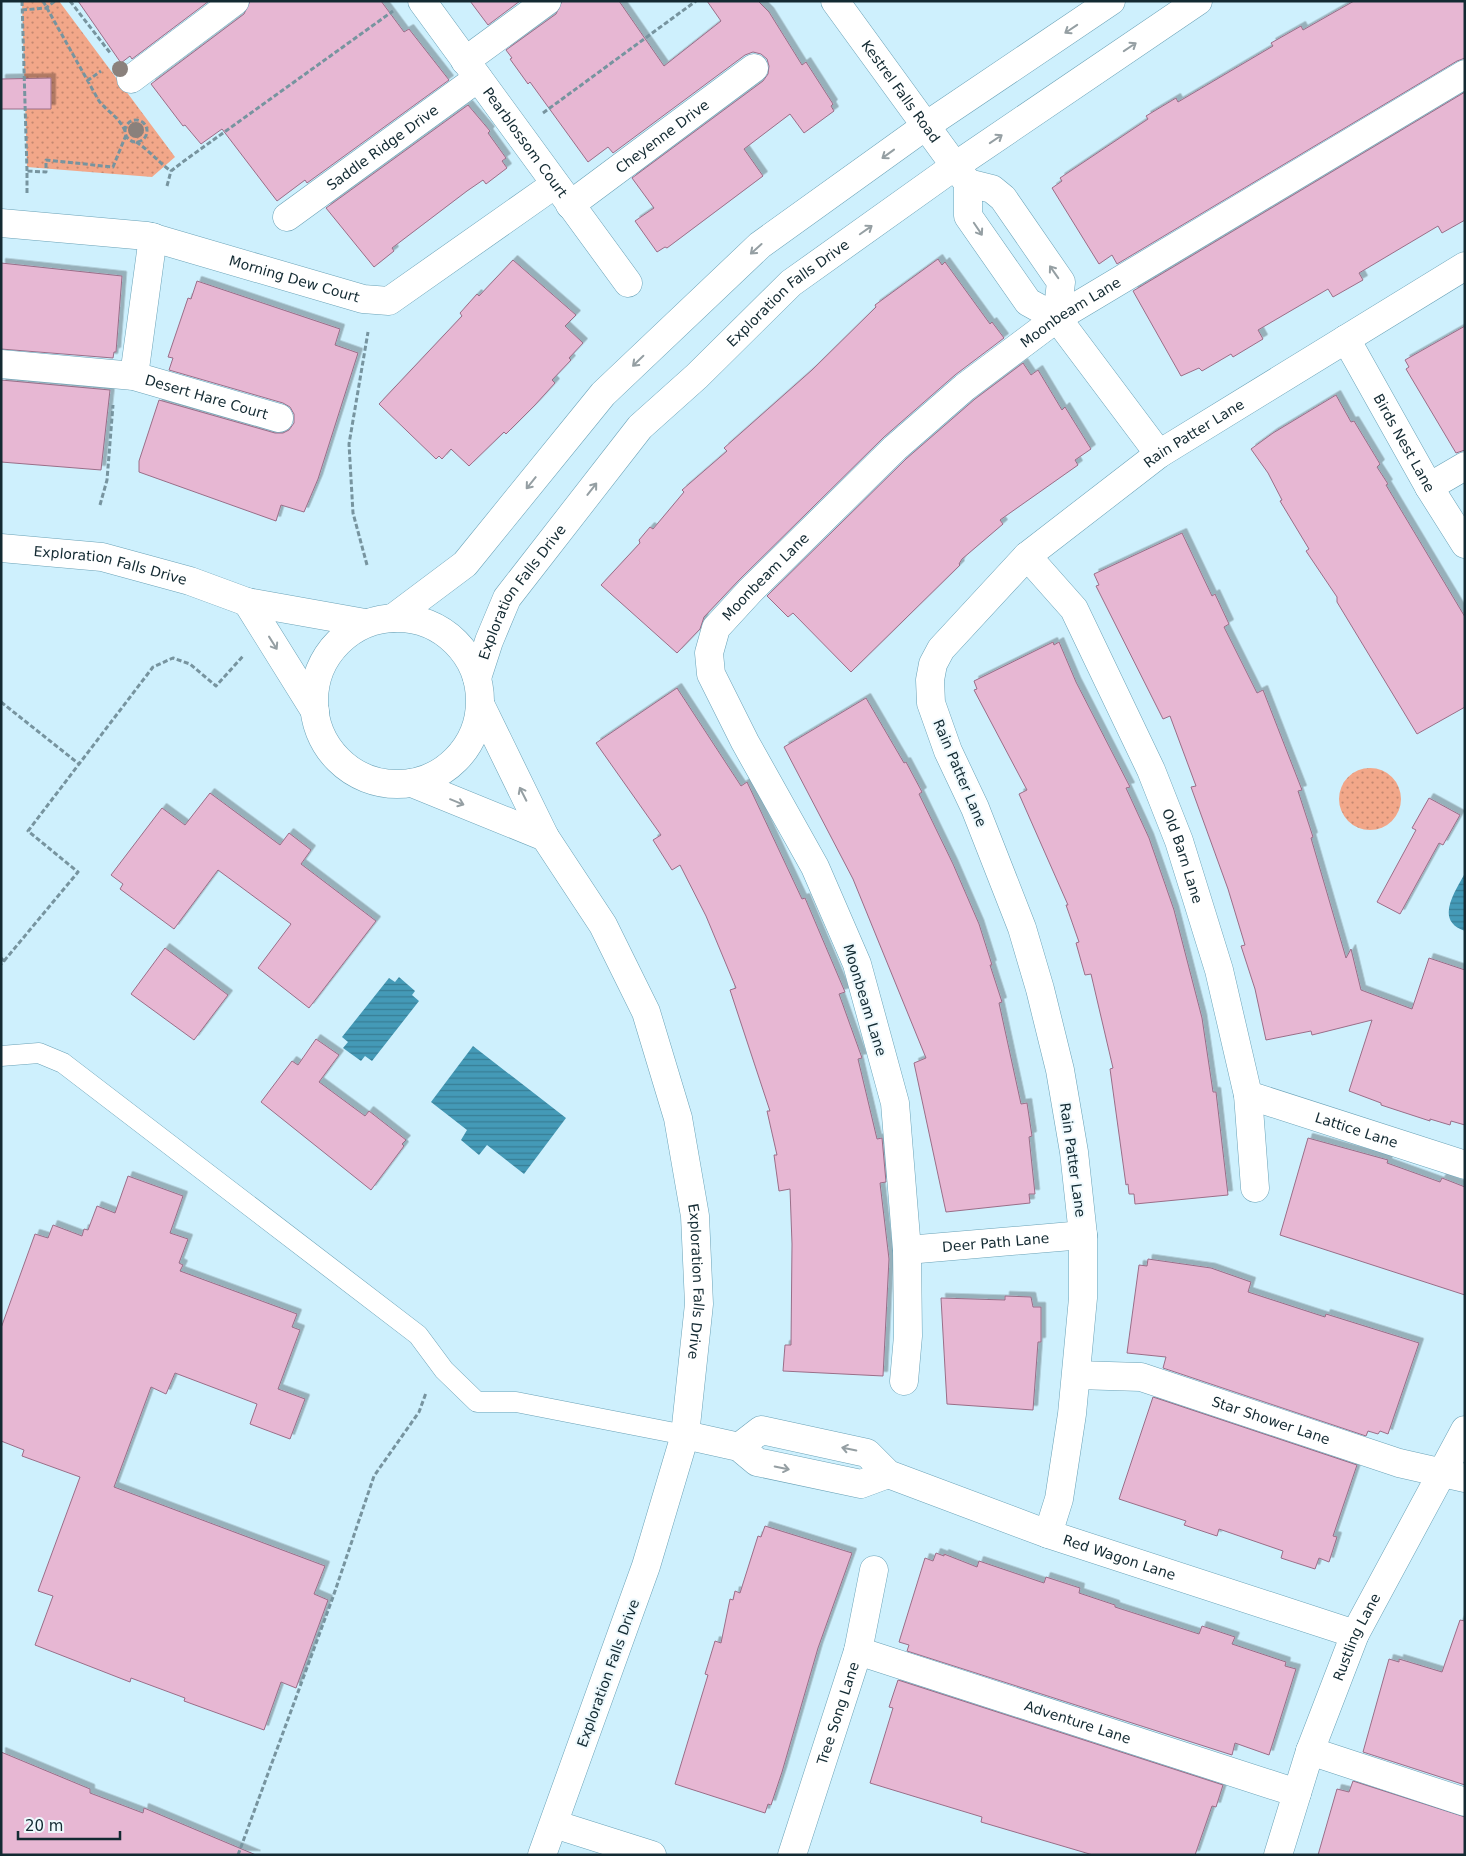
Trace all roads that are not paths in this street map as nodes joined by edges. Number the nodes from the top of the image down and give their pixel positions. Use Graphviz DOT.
graph roads {
  1 [pos="234,1"];
  2 [pos="547,1"];
  3 [pos="835,1"];
  4 [pos="1111,1"];
  5 [pos="1198,1"];
  6 [pos="411,4"];
  7 [pos="754,68"];
  8 [pos="472,70"];
  9 [pos="1465,74"];
  10 [pos="131,79"];
  11 [pos="927,125"];
  12 [pos="962,175"];
  13 [pos="562,195"];
  14 [pos="287,217"];
  15 [pos="1,223"];
  16 [pos="153,237"];
  17 [pos="1465,266"];
  18 [pos="628,283"];
  19 [pos="1057,318"];
  20 [pos="1346,339"];
  21 [pos="1,364"];
  22 [pos="124,375"];
  23 [pos="279,418"];
  24 [pos="1159,454"];
  25 [pos="1465,466"];
  26 [pos="1429,487"];
  27 [pos="1465,544"];
  28 [pos="1,548"];
  29 [pos="1027,556"];
  30 [pos="247,602"];
  31 [pos="393,618"];
  32 [pos="365,623"];
  33 [pos="478,678"];
  34 [pos="480,706"];
  35 [pos="314,711"];
  36 [pos="412,783"];
  37 [pos="546,837"];
  38 [pos="1,1056"];
  39 [pos="1248,1095"];
  40 [pos="1465,1165"];
  41 [pos="1255,1188"];
  42 [pos="1083,1235"];
  43 [pos="907,1250"];
  44 [pos="1077,1375"];
  45 [pos="904,1381"];
  46 [pos="1465,1430"];
  47 [pos="685,1435"];
  48 [pos="1454,1475"];
  49 [pos="1048,1534"];
  50 [pos="874,1570"];
  51 [pos="1355,1634"];
  52 [pos="858,1651"];
  53 [pos="1310,1751"];
  54 [pos="1297,1793"];
  55 [pos="1465,1802"];
  56 [pos="554,1824"];
  57 [pos="542,1855"];
  58 [pos="652,1855"];
  59 [pos="792,1855"];
  60 [pos="1278,1855"];
  1 -- 10 [label="street"];
  2 -- 8 [label="street, Saddle Ridge Drive"];
  3 -- 11 [label="street, Kestrel Falls Road"];
  4 -- 11 [label="street, Exploration Falls Drive, one-way"];
  12 -- 5 [label="street, Exploration Falls Drive, one-way"];
  6 -- 8 [label="street, Pearblossom Court"];
  7 -- 13 [label="street, Cheyenne Drive"];
  8 -- 13 [label="street, Pearblossom Court"];
  8 -- 14 [label="street, Saddle Ridge Drive"];
  9 -- 19 [label="street, Moonbeam Lane"];
  11 -- 12 [label="street, Kestrel Falls Road"];
  11 -- 31 [label="street, Exploration Falls Drive, one-way"];
  12 -- 19 [label="street, one-way"];
  19 -- 12 [label="street, one-way"];
  33 -- 12 [label="street, Exploration Falls Drive, one-way"];
  13 -- 16 [label="street, Morning Dew Court"];
  13 -- 18 [label="street, Pearblossom Court"];
  15 -- 16 [label="street, Morning Dew Court"];
  16 -- 22 [label="street, Desert Hare Court"];
  17 -- 20 [label="street, Rain Patter Lane"];
  19 -- 24 [label="street"];
  19 -- 43 [label="street, Moonbeam Lane"];
  20 -- 24 [label="street, Rain Patter Lane"];
  20 -- 26 [label="street, Birds Nest Lane"];
  21 -- 22 [label="street, Desert Hare Court"];
  22 -- 23 [label="street, Desert Hare Court"];
  24 -- 29 [label="street, Rain Patter Lane"];
  25 -- 26 [label="street"];
  26 -- 27 [label="street, Birds Nest Lane"];
  28 -- 30 [label="street, Exploration Falls Drive"];
  29 -- 39 [label="street, Old Barn Lane"];
  29 -- 42 [label="street, Rain Patter Lane"];
  30 -- 32 [label="street, Exploration Falls Drive"];
  30 -- 35 [label="street, Exploration Falls Drive, one-way"];
  31 -- 32 [label="street, Exploration Falls Drive"];
  31 -- 33 [label="street, Exploration Falls Drive"];
  32 -- 35 [label="street, Exploration Falls Drive"];
  33 -- 34 [label="street, Exploration Falls Drive"];
  34 -- 36 [label="street, Exploration Falls Drive"];
  37 -- 34 [label="street, Exploration Falls Drive, one-way"];
  35 -- 36 [label="street, Exploration Falls Drive"];
  36 -- 37 [label="street, Exploration Falls Drive, one-way"];
  37 -- 47 [label="street, Exploration Falls Drive"];
  38 -- 47 [label="lane"];
  39 -- 40 [label="street, Lattice Lane"];
  39 -- 41 [label="street, Old Barn Lane"];
  42 -- 43 [label="street, Deer Path Lane"];
  42 -- 44 [label="street, Rain Patter Lane"];
  43 -- 45 [label="street, Moonbeam Lane"];
  44 -- 48 [label="street, Star Shower Lane"];
  44 -- 49 [label="street, Rain Patter Lane"];
  46 -- 48 [label="street, Rustling Lane"];
  47 -- 49 [label="street, Red Wagon Lane"];
  47 -- 56 [label="street, Exploration Falls Drive"];
  48 -- 51 [label="street, Rustling Lane"];
  49 -- 51 [label="street, Red Wagon Lane"];
  50 -- 52 [label="street, Tree Song Lane"];
  51 -- 53 [label="street, Rustling Lane"];
  52 -- 54 [label="street, Adventure Lane"];
  52 -- 59 [label="street, Tree Song Lane"];
  53 -- 54 [label="street, Rustling Lane"];
  53 -- 55 [label="street"];
  54 -- 60 [label="street, Rustling Lane"];
  56 -- 57 [label="street, Exploration Falls Drive"];
  56 -- 58 [label="street"];
}
